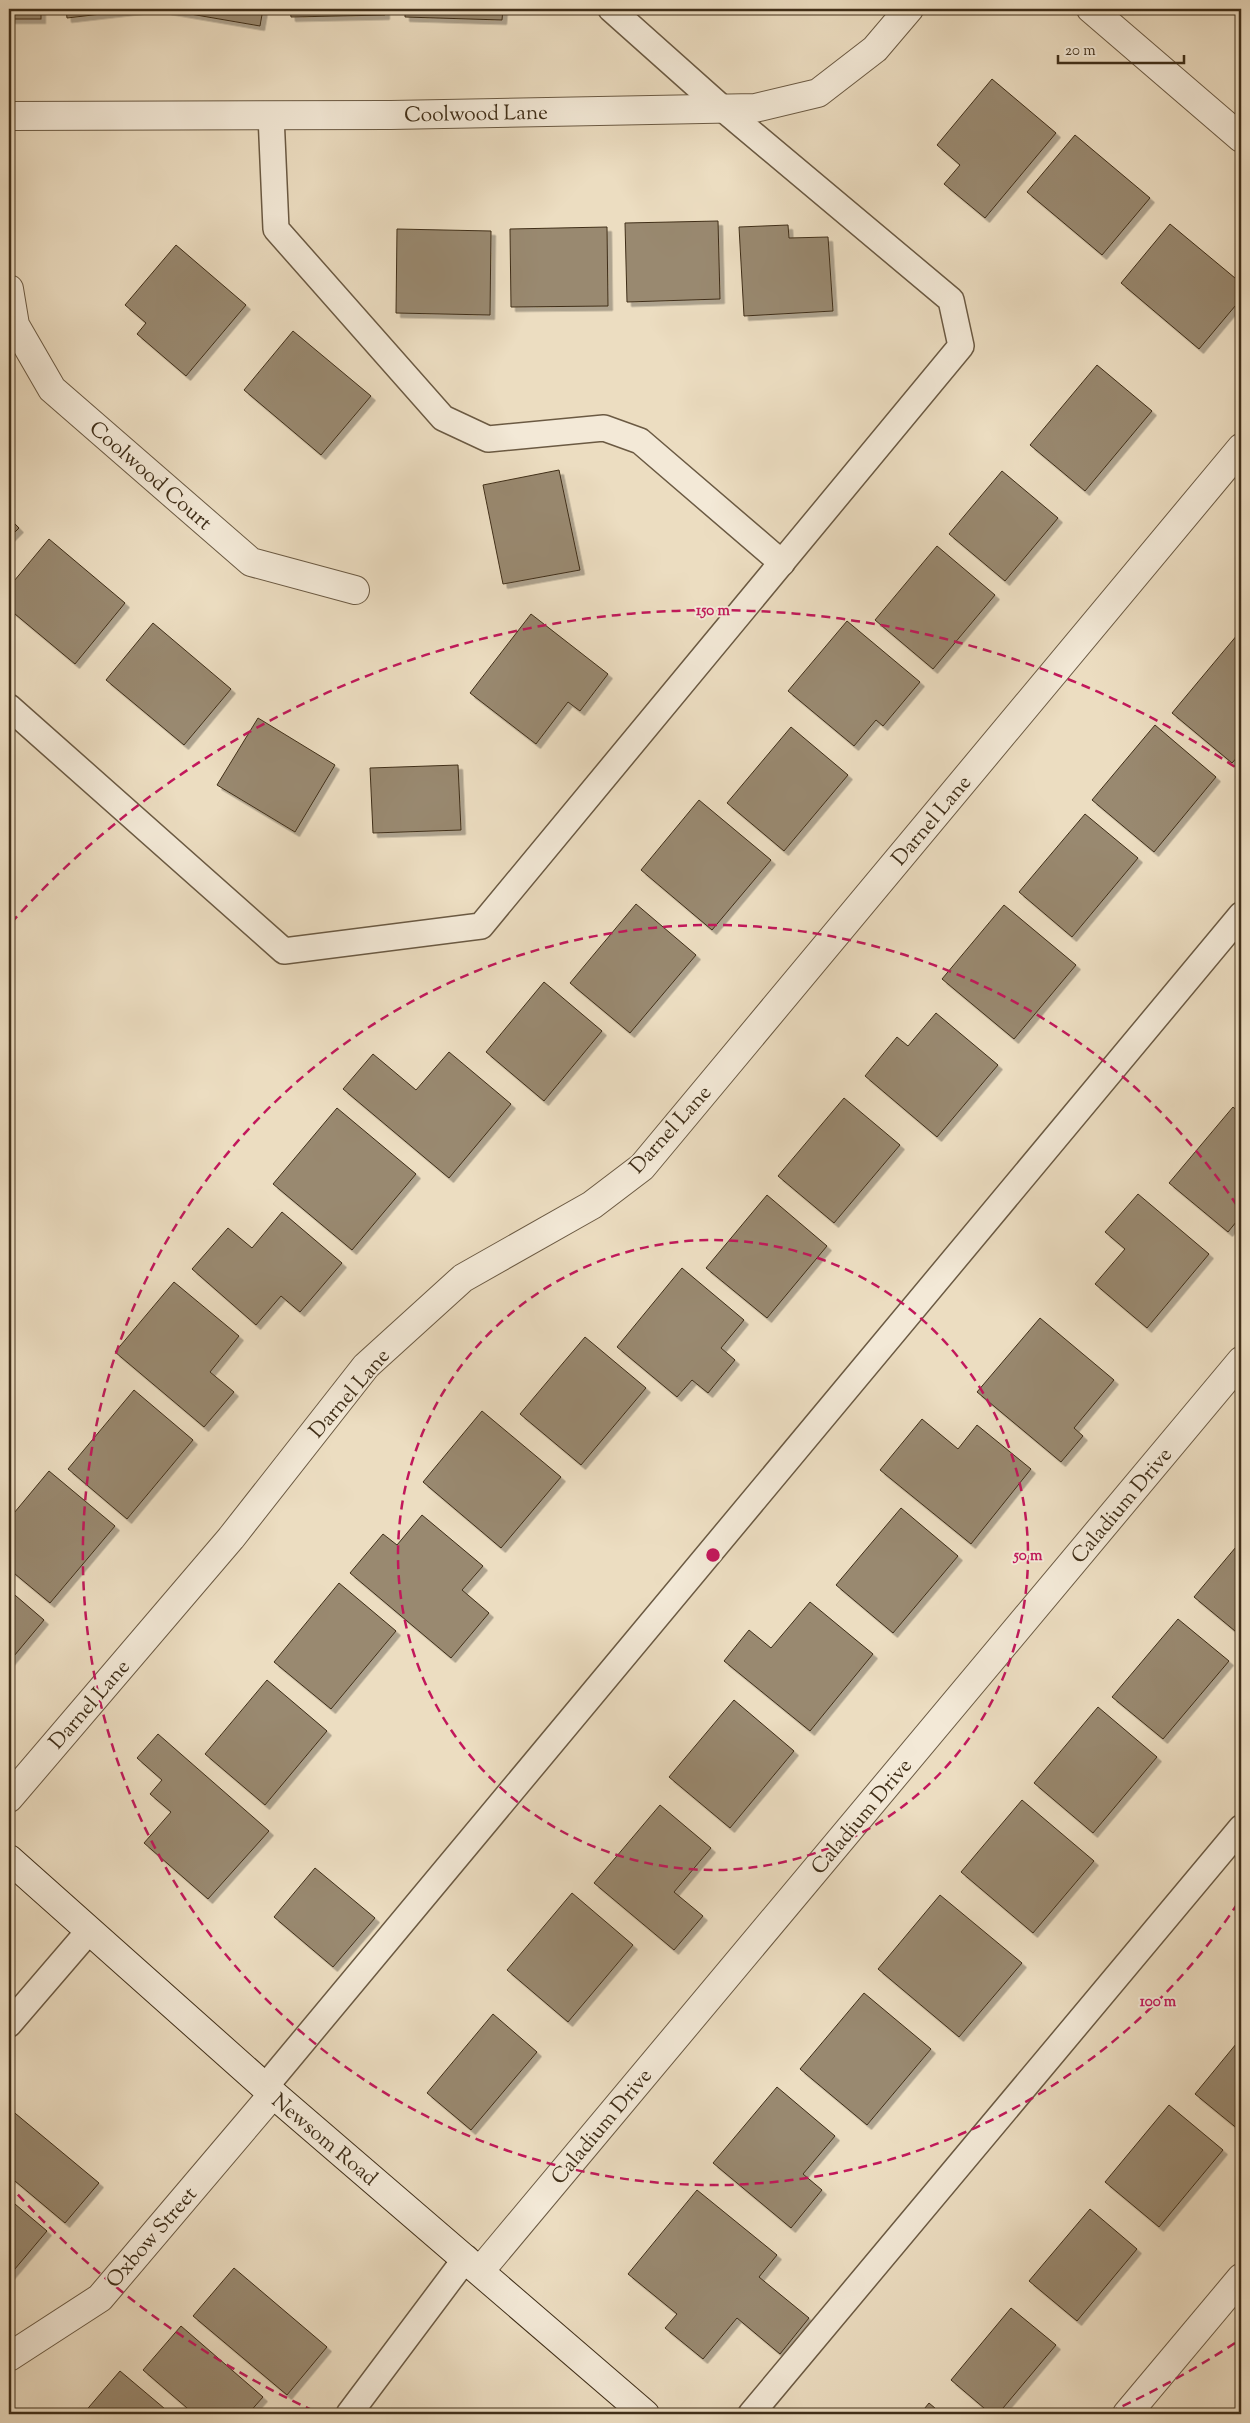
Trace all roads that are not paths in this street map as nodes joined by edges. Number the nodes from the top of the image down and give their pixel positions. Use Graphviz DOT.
graph roads {
  1 [pos="611,9"];
  2 [pos="909,9"];
  3 [pos="1091,9"];
  4 [pos="722,108"];
  5 [pos="271,115"];
  6 [pos="9,116"];
  7 [pos="1241,138"];
  8 [pos="9,289"];
  9 [pos="1241,448"];
  10 [pos="782,563"];
  11 [pos="355,590"];
  12 [pos="9,707"];
  13 [pos="1241,915"];
  14 [pos="1241,1361"];
  15 [pos="9,1798"];
  16 [pos="1241,1828"];
  17 [pos="9,1859"];
  18 [pos="89,1930"];
  19 [pos="9,2024"];
  20 [pos="269,2091"];
  21 [pos="473,2265"];
  22 [pos="1241,2278"];
  23 [pos="9,2357"];
  24 [pos="349,2414"];
  25 [pos="645,2414"];
  26 [pos="751,2414"];
  27 [pos="1127,2414"];
  1 -- 4 [label="lane"];
  2 -- 4 [label="street, Coolwood Lane"];
  3 -- 7 [label="street"];
  4 -- 5 [label="street, Coolwood Lane"];
  4 -- 10 [label="lane"];
  5 -- 6 [label="street, Coolwood Lane"];
  5 -- 10 [label="lane"];
  8 -- 11 [label="street, Coolwood Court"];
  9 -- 15 [label="street, Darnel Lane"];
  10 -- 12 [label="lane"];
  13 -- 20 [label="lane"];
  14 -- 21 [label="street, Caladium Drive"];
  16 -- 26 [label="lane"];
  17 -- 18 [label="street, Newsom Road"];
  18 -- 19 [label="lane"];
  18 -- 20 [label="street, Newsom Road"];
  20 -- 21 [label="street, Newsom Road"];
  20 -- 23 [label="street, Oxbow Street"];
  21 -- 24 [label="lane"];
  21 -- 25 [label="street, Newsom Road"];
  22 -- 27 [label="street"];
}
